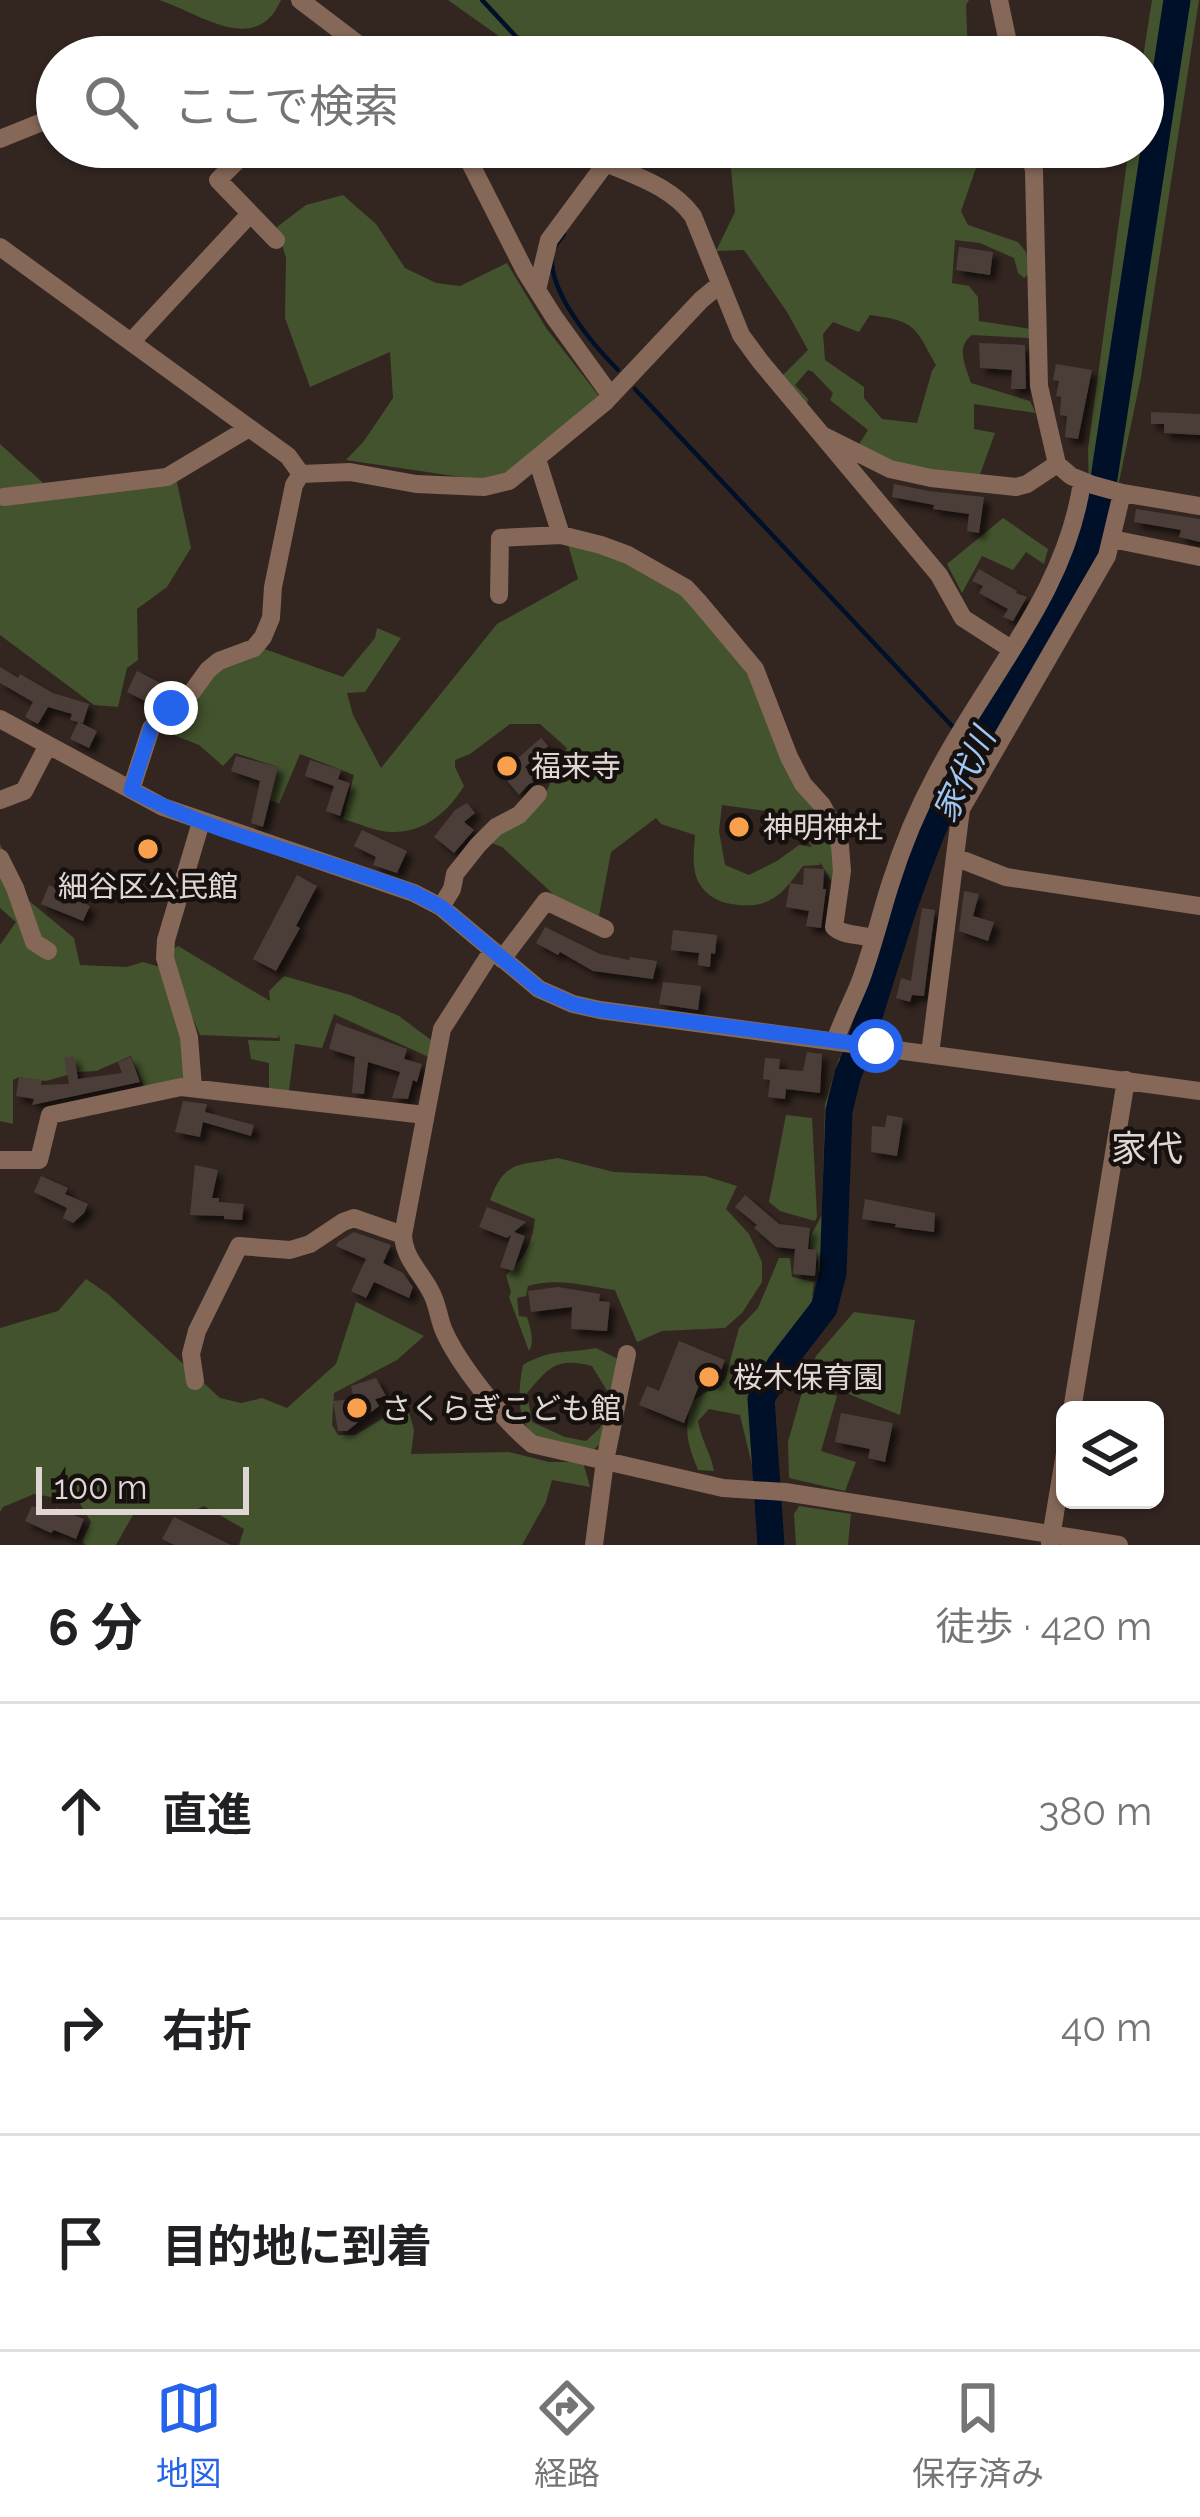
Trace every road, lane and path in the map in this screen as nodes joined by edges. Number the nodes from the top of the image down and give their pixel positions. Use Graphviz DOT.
graph roads {
  1 [pos="300,0"];
  2 [pos="999,0"];
  3 [pos="348,36"];
  4 [pos="1007,36"];
  5 [pos="36,125"];
  6 [pos="0,140"];
  7 [pos="230,168"];
  8 [pos="473,168"];
  9 [pos="602,168"];
  10 [pos="618,168"];
  11 [pos="1033,168"];
  12 [pos="250,214"];
  13 [pos="276,240"];
  14 [pos="0,248"];
  15 [pos="719,285"];
  16 [pos="538,290"];
  17 [pos="131,342"];
  18 [pos="611,396"];
  19 [pos="248,428"];
  20 [pos="820,434"];
  21 [pos="537,459"];
  22 [pos="1057,464"];
  23 [pos="302,474"];
  24 [pos="1088,483"];
  25 [pos="1119,491"];
  26 [pos="4,497"];
  27 [pos="1200,506"];
  28 [pos="561,535"];
  29 [pos="1112,539"];
  30 [pos="1200,557"];
  31 [pos="499,595"];
  32 [pos="1011,649"];
  33 [pos="0,719"];
  34 [pos="48,745"];
  35 [pos="131,790"];
  36 [pos="538,794"];
  37 [pos="0,800"];
  38 [pos="201,822"];
  39 [pos="955,857"];
  40 [pos="0,858"];
  41 [pos="1200,906"];
  42 [pos="441,907"];
  43 [pos="604,928"];
  44 [pos="873,939"];
  45 [pos="48,951"];
  46 [pos="497,955"];
  47 [pos="838,1041"];
  48 [pos="930,1054"];
  49 [pos="1126,1080"];
  50 [pos="193,1088"];
  51 [pos="1200,1091"];
  52 [pos="425,1115"];
  53 [pos="0,1160"];
  54 [pos="403,1235"];
  55 [pos="627,1354"];
  56 [pos="195,1381"];
  57 [pos="1073,1401"];
  58 [pos="605,1461"];
  59 [pos="1056,1508"];
  60 [pos="1051,1539"];
  61 [pos="594,1545"];
  62 [pos="1119,1545"];
  1 -- 3 [label="street"];
  2 -- 4 [label="street"];
  5 -- 6 [label="street"];
  7 -- 12 [label="street"];
  8 -- 16 [label="street"];
  9 -- 16 [label="street"];
  10 -- 15 [label="street"];
  11 -- 22 [label="street"];
  12 -- 13 [label="street"];
  12 -- 17 [label="street"];
  14 -- 17 [label="street"];
  15 -- 18 [label="street"];
  15 -- 20 [label="street"];
  16 -- 18 [label="street"];
  17 -- 19 [label="street"];
  18 -- 21 [label="street"];
  19 -- 23 [label="street"];
  19 -- 26 [label="street"];
  20 -- 22 [label="street"];
  20 -- 32 [label="street"];
  21 -- 23 [label="street"];
  21 -- 28 [label="street"];
  22 -- 24 [label="street"];
  23 -- 35 [label="street"];
  24 -- 25 [label="street"];
  24 -- 32 [label="street"];
  25 -- 27 [label="street"];
  25 -- 29 [label="street"];
  28 -- 31 [label="street"];
  28 -- 44 [label="street"];
  29 -- 30 [label="street"];
  29 -- 39 [label="street"];
  32 -- 44 [label="street"];
  33 -- 34 [label="street"];
  34 -- 35 [label="street"];
  34 -- 37 [label="street"];
  35 -- 38 [label="street"];
  36 -- 42 [label="street"];
  38 -- 42 [label="street"];
  38 -- 50 [label="street"];
  39 -- 41 [label="street"];
  39 -- 48 [label="street"];
  40 -- 45 [label="street"];
  42 -- 46 [label="street"];
  43 -- 46 [label="street"];
  44 -- 47 [label="street"];
  46 -- 47 [label="street"];
  46 -- 52 [label="street"];
  47 -- 48 [label="street"];
  48 -- 49 [label="street"];
  49 -- 51 [label="street"];
  49 -- 57 [label="street"];
  50 -- 52 [label="street"];
  50 -- 53 [label="street"];
  52 -- 54 [label="street"];
  54 -- 56 [label="street"];
  54 -- 58 [label="street"];
  55 -- 58 [label="street"];
  58 -- 60 [label="street"];
  58 -- 61 [label="street"];
  59 -- 60 [label="street"];
  60 -- 62 [label="street"];
}
